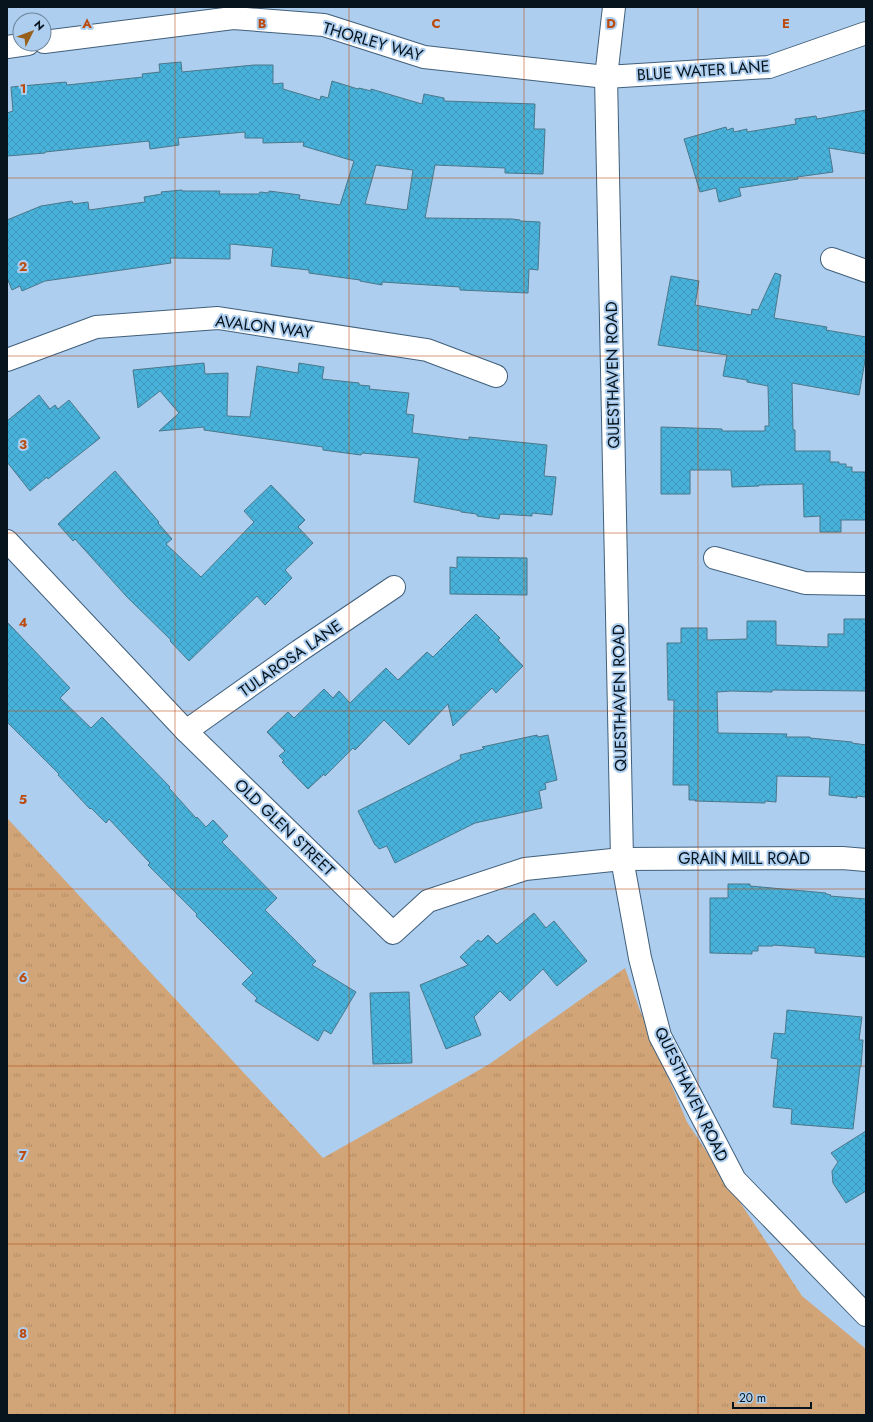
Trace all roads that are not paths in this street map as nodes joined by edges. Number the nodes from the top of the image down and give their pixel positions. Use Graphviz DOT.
graph roads {
  1 [pos="614,7"];
  2 [pos="866,33"];
  3 [pos="52,41"];
  4 [pos="606,76"];
  5 [pos="832,259"];
  6 [pos="866,271"];
  7 [pos="7,360"];
  8 [pos="496,376"];
  9 [pos="7,541"];
  10 [pos="715,558"];
  11 [pos="866,584"];
  12 [pos="394,587"];
  13 [pos="186,731"];
  14 [pos="622,859"];
  15 [pos="866,860"];
  16 [pos="866,1315"];
  1 -- 4 [label="street, QUESTHAVEN ROAD"];
  2 -- 4 [label="street, BLUE WATER LANE"];
  3 -- 4 [label="street, THORLEY WAY"];
  4 -- 14 [label="street, QUESTHAVEN ROAD"];
  5 -- 6 [label="street"];
  7 -- 8 [label="street, AVALON WAY"];
  9 -- 13 [label="street, OLD GLEN STREET"];
  10 -- 11 [label="street"];
  12 -- 13 [label="street, TULAROSA LANE"];
  13 -- 14 [label="street, OLD GLEN STREET"];
  14 -- 15 [label="street, GRAIN MILL ROAD"];
  14 -- 16 [label="street, QUESTHAVEN ROAD"];
}
